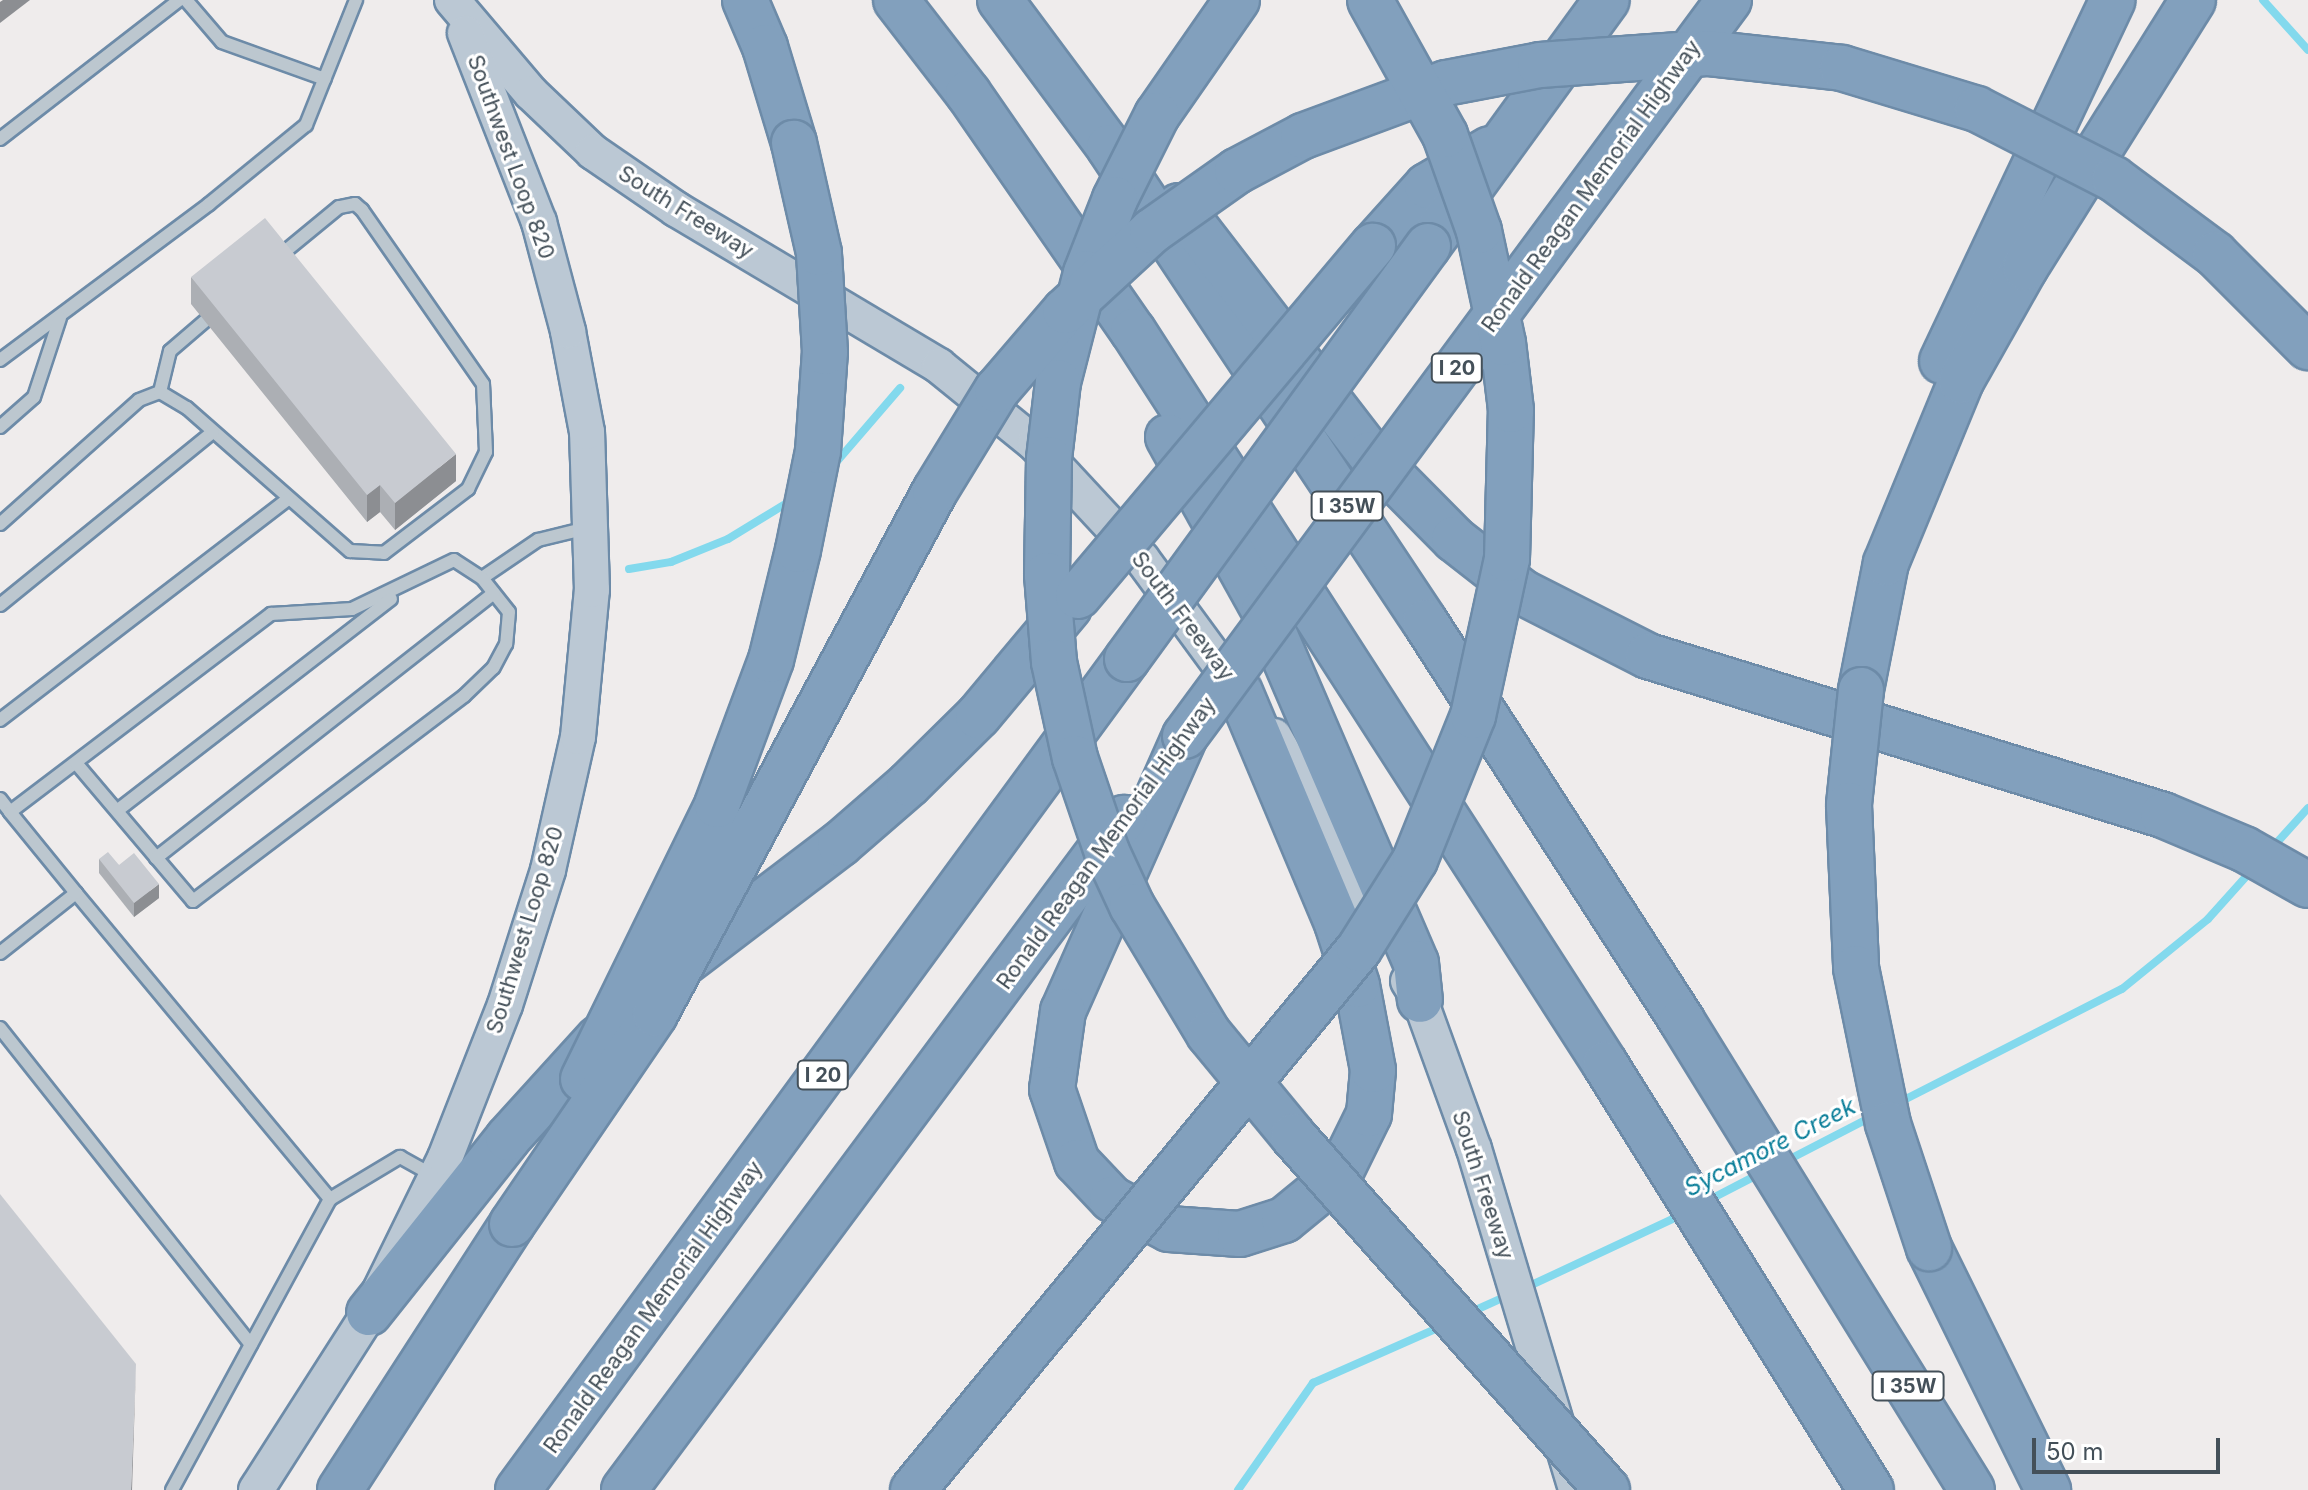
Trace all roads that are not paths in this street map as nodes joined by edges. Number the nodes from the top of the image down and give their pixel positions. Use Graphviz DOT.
graph roads {
  1 [pos="179,0"];
  2 [pos="186,0"];
  3 [pos="356,0"];
  4 [pos="451,0"];
  5 [pos="745,0"];
  6 [pos="896,0"];
  7 [pos="1000,0"];
  8 [pos="1237,0"];
  9 [pos="1370,0"];
  10 [pos="1607,0"];
  11 [pos="1729,0"];
  12 [pos="2113,0"];
  13 [pos="2193,0"];
  14 [pos="325,79"];
  15 [pos="0,139"];
  16 [pos="1506,139"];
  17 [pos="1109,147"];
  18 [pos="277,259"];
  19 [pos="60,318"];
  20 [pos="205,321"];
  21 [pos="1133,331"];
  22 [pos="2308,347"];
  23 [pos="0,360"];
  24 [pos="160,392"];
  25 [pos="0,427"];
  26 [pos="213,432"];
  27 [pos="288,499"];
  28 [pos="0,524"];
  29 [pos="590,527"];
  30 [pos="1886,563"];
  31 [pos="482,578"];
  32 [pos="406,587"];
  33 [pos="494,593"];
  34 [pos="0,605"];
  35 [pos="1240,692"];
  36 [pos="0,720"];
  37 [pos="1185,736"];
  38 [pos="76,763"];
  39 [pos="0,799"];
  40 [pos="118,810"];
  41 [pos="10,812"];
  42 [pos="156,858"];
  43 [pos="2308,885"];
  44 [pos="76,893"];
  45 [pos="0,953"];
  46 [pos="1420,1000"];
  47 [pos="0,1028"];
  48 [pos="436,1176"];
  49 [pos="330,1199"];
  50 [pos="512,1224"];
  51 [pos="369,1313"];
  52 [pos="251,1345"];
  53 [pos="172,1490"];
  54 [pos="256,1490"];
  55 [pos="340,1490"];
  56 [pos="518,1490"];
  57 [pos="624,1490"];
  58 [pos="913,1490"];
  59 [pos="1576,1490"];
  60 [pos="1607,1490"];
  61 [pos="1871,1490"];
  62 [pos="1972,1490"];
  63 [pos="2048,1490"];
  1 -- 15 [label="lane"];
  2 -- 14 [label="lane"];
  3 -- 14 [label="lane"];
  4 -- 29 [label="main road, Southwest Loop 820"];
  4 -- 35 [label="main road, South Freeway"];
  5 -- 50 [label="highway, bridge"];
  6 -- 21 [label="highway"];
  7 -- 17 [label="highway, I 35W"];
  8 -- 60 [label="highway, bridge"];
  9 -- 58 [label="highway, bridge"];
  10 -- 16 [label="highway, Ronald Reagan Memorial Highway / I 20"];
  11 -- 37 [label="highway, Ronald Reagan Memorial Highway / I 20, bridge"];
  12 -- 30 [label="highway"];
  13 -- 30 [label="highway"];
  14 -- 19 [label="lane"];
  16 -- 51 [label="highway, bridge"];
  16 -- 56 [label="highway, Ronald Reagan Memorial Highway / I 20, bridge"];
  17 -- 43 [label="highway"];
  17 -- 62 [label="highway, I 35W"];
  18 -- 27 [label="lane"];
  19 -- 23 [label="lane"];
  19 -- 25 [label="lane"];
  20 -- 24 [label="lane"];
  21 -- 46 [label="highway"];
  21 -- 61 [label="highway"];
  22 -- 50 [label="highway, bridge"];
  24 -- 26 [label="lane"];
  24 -- 28 [label="lane"];
  26 -- 27 [label="lane"];
  26 -- 34 [label="lane"];
  27 -- 36 [label="lane"];
  29 -- 31 [label="lane"];
  29 -- 48 [label="main road, Southwest Loop 820"];
  30 -- 63 [label="highway, bridge"];
  31 -- 32 [label="lane"];
  31 -- 33 [label="lane"];
  32 -- 38 [label="lane"];
  32 -- 40 [label="lane"];
  33 -- 42 [label="lane"];
  33 -- 42 [label="lane"];
  35 -- 37 [label="highway"];
  35 -- 46 [label="main road, South Freeway"];
  37 -- 57 [label="highway, Ronald Reagan Memorial Highway / I 20"];
  38 -- 40 [label="lane"];
  38 -- 41 [label="lane"];
  39 -- 41 [label="lane"];
  40 -- 42 [label="lane"];
  41 -- 44 [label="lane"];
  44 -- 45 [label="lane"];
  44 -- 49 [label="lane"];
  46 -- 59 [label="main road, South Freeway, bridge"];
  47 -- 52 [label="lane"];
  48 -- 49 [label="lane"];
  48 -- 51 [label="main road, Southwest Loop 820"];
  49 -- 52 [label="lane"];
  50 -- 55 [label="highway"];
  51 -- 54 [label="main road, Southwest Loop 820"];
  52 -- 53 [label="lane"];
}
